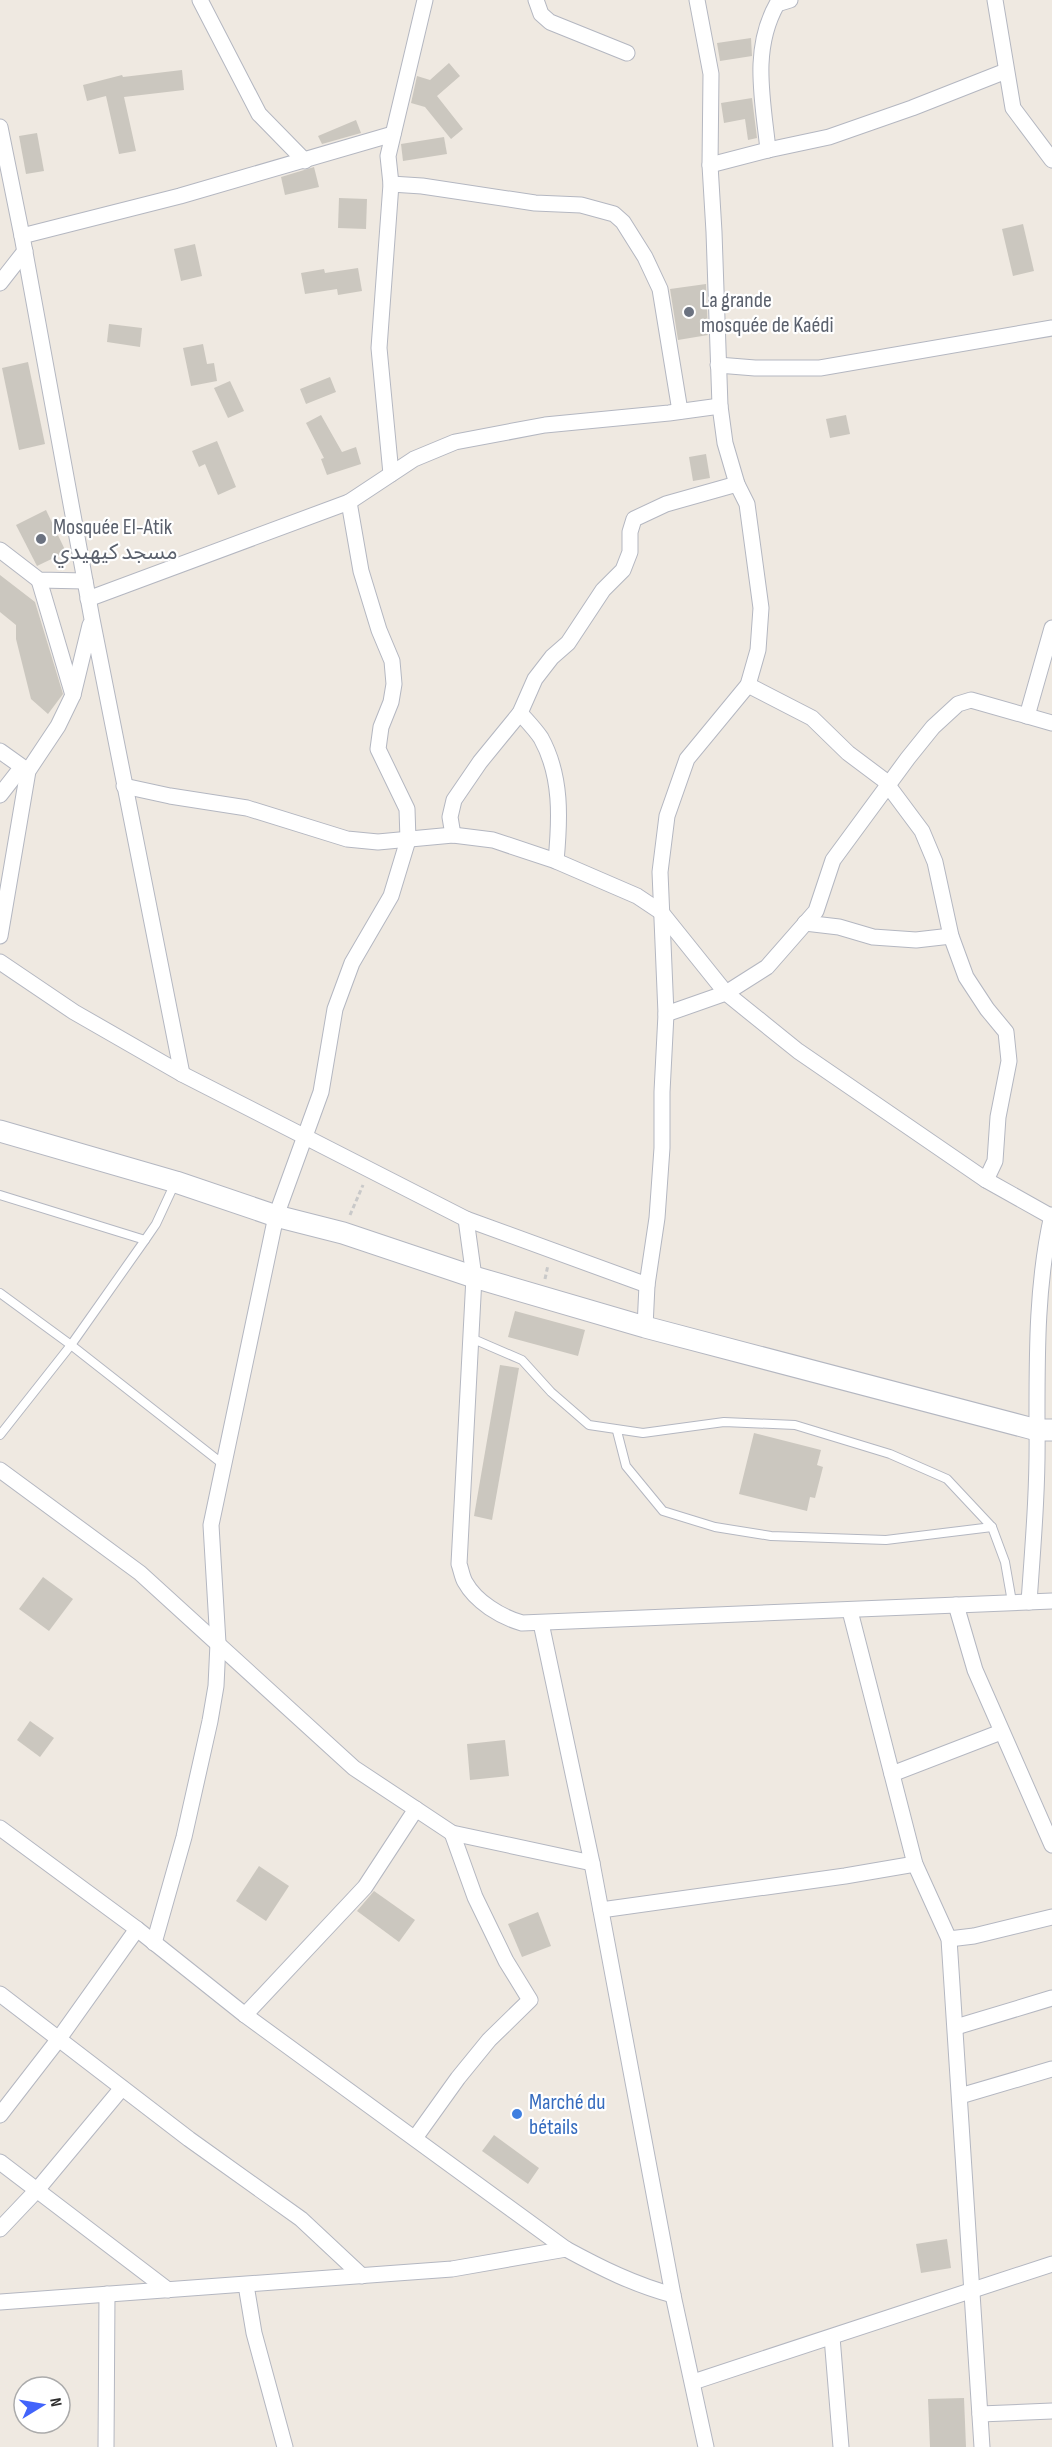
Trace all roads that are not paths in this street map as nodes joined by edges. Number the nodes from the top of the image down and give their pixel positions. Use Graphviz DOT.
graph roads {
  1 [pos="200,0"];
  2 [pos="425,0"];
  3 [pos="536,0"];
  4 [pos="697,0"];
  5 [pos="790,0"];
  6 [pos="995,0"];
  7 [pos="627,53"];
  8 [pos="1006,71"];
  9 [pos="0,127"];
  10 [pos="393,134"];
  11 [pos="768,150"];
  12 [pos="1052,160"];
  13 [pos="305,161"];
  14 [pos="710,165"];
  15 [pos="391,184"];
  16 [pos="23,243"];
  17 [pos="0,283"];
  18 [pos="1052,328"];
  19 [pos="718,365"];
  20 [pos="720,406"];
  21 [pos="680,411"];
  22 [pos="391,474"];
  23 [pos="737,484"];
  24 [pos="349,502"];
  25 [pos="0,550"];
  26 [pos="39,580"];
  27 [pos="85,581"];
  28 [pos="88,599"];
  29 [pos="92,619"];
  30 [pos="1052,628"];
  31 [pos="748,685"];
  32 [pos="73,695"];
  33 [pos="520,712"];
  34 [pos="1028,716"];
  35 [pos="1052,723"];
  36 [pos="0,752"];
  37 [pos="25,770"];
  38 [pos="124,786"];
  39 [pos="889,786"];
  40 [pos="0,795"];
  41 [pos="453,835"];
  42 [pos="408,840"];
  43 [pos="556,861"];
  44 [pos="661,912"];
  45 [pos="805,923"];
  46 [pos="0,936"];
  47 [pos="951,936"];
  48 [pos="0,962"];
  49 [pos="726,993"];
  50 [pos="666,1014"];
  51 [pos="182,1074"];
  52 [pos="0,1131"];
  53 [pos="306,1137"];
  54 [pos="986,1180"];
  55 [pos="176,1182"];
  56 [pos="0,1195"];
  57 [pos="276,1216"];
  58 [pos="1052,1217"];
  59 [pos="466,1219"];
  60 [pos="145,1240"];
  61 [pos="474,1277"];
  62 [pos="647,1285"];
  63 [pos="0,1293"];
  64 [pos="645,1328"];
  65 [pos="471,1338"];
  66 [pos="71,1345"];
  67 [pos="1045,1430"];
  68 [pos="617,1431"];
  69 [pos="0,1435"];
  70 [pos="224,1465"];
  71 [pos="0,1470"];
  72 [pos="992,1527"];
  73 [pos="1052,1601"];
  74 [pos="1012,1602"];
  75 [pos="1029,1602"];
  76 [pos="956,1605"];
  77 [pos="850,1611"];
  78 [pos="541,1623"];
  79 [pos="218,1643"];
  80 [pos="1001,1732"];
  81 [pos="892,1774"];
  82 [pos="416,1809"];
  83 [pos="0,1828"];
  84 [pos="452,1833"];
  85 [pos="1052,1845"];
  86 [pos="592,1863"];
  87 [pos="915,1864"];
  88 [pos="601,1910"];
  89 [pos="1052,1917"];
  90 [pos="137,1929"];
  91 [pos="949,1939"];
  92 [pos="154,1942"];
  93 [pos="0,1994"];
  94 [pos="1052,1998"];
  95 [pos="245,2015"];
  96 [pos="956,2028"];
  97 [pos="58,2040"];
  98 [pos="1052,2069"];
  99 [pos="122,2088"];
  100 [pos="960,2096"];
  101 [pos="0,2115"];
  102 [pos="414,2138"];
  103 [pos="0,2162"];
  104 [pos="37,2190"];
  105 [pos="0,2229"];
  106 [pos="566,2249"];
  107 [pos="1052,2264"];
  108 [pos="362,2276"];
  109 [pos="246,2285"];
  110 [pos="168,2290"];
  111 [pos="972,2291"];
  112 [pos="107,2295"];
  113 [pos="673,2295"];
  114 [pos="0,2302"];
  115 [pos="832,2337"];
  116 [pos="693,2382"];
  117 [pos="1052,2410"];
  118 [pos="980,2414"];
  119 [pos="106,2447"];
  120 [pos="285,2447"];
  121 [pos="706,2447"];
  122 [pos="841,2447"];
  123 [pos="982,2447"];
  1 -- 13 [label="street"];
  2 -- 10 [label="street"];
  3 -- 7 [label="street"];
  4 -- 14 [label="street"];
  5 -- 11 [label="street"];
  6 -- 8 [label="street"];
  8 -- 11 [label="street"];
  8 -- 12 [label="street"];
  9 -- 16 [label="street"];
  10 -- 13 [label="street"];
  10 -- 15 [label="street"];
  11 -- 14 [label="street"];
  13 -- 16 [label="street"];
  14 -- 19 [label="street"];
  15 -- 21 [label="street"];
  15 -- 22 [label="street"];
  16 -- 17 [label="street"];
  16 -- 27 [label="street"];
  18 -- 19 [label="street"];
  19 -- 20 [label="street"];
  20 -- 21 [label="street"];
  20 -- 23 [label="street"];
  21 -- 22 [label="street"];
  22 -- 24 [label="street"];
  23 -- 31 [label="street"];
  23 -- 33 [label="street"];
  24 -- 28 [label="street"];
  24 -- 42 [label="street"];
  25 -- 26 [label="street"];
  26 -- 27 [label="street"];
  26 -- 32 [label="street"];
  27 -- 28 [label="street"];
  28 -- 29 [label="street"];
  29 -- 32 [label="street"];
  29 -- 38 [label="street"];
  30 -- 34 [label="street"];
  31 -- 39 [label="street"];
  31 -- 44 [label="street"];
  32 -- 37 [label="street"];
  33 -- 41 [label="street"];
  33 -- 43 [label="street"];
  34 -- 35 [label="street"];
  34 -- 39 [label="street"];
  36 -- 37 [label="street"];
  37 -- 40 [label="street"];
  37 -- 46 [label="street"];
  38 -- 42 [label="street"];
  38 -- 51 [label="street"];
  39 -- 45 [label="street"];
  39 -- 47 [label="street"];
  41 -- 42 [label="street"];
  41 -- 43 [label="street"];
  42 -- 53 [label="street"];
  43 -- 44 [label="street"];
  44 -- 49 [label="street"];
  44 -- 50 [label="street"];
  45 -- 47 [label="street"];
  45 -- 49 [label="street"];
  47 -- 54 [label="street"];
  48 -- 51 [label="street"];
  49 -- 50 [label="street"];
  49 -- 54 [label="street"];
  50 -- 62 [label="street"];
  51 -- 53 [label="street"];
  52 -- 55 [label="street"];
  53 -- 57 [label="street"];
  53 -- 59 [label="street"];
  54 -- 58 [label="street"];
  55 -- 57 [label="street"];
  55 -- 60 [label="lane"];
  56 -- 60 [label="lane"];
  57 -- 61 [label="street"];
  57 -- 70 [label="street"];
  58 -- 67 [label="street"];
  59 -- 61 [label="street"];
  59 -- 62 [label="street"];
  60 -- 66 [label="lane"];
  61 -- 64 [label="street"];
  61 -- 65 [label="street"];
  62 -- 64 [label="street"];
  63 -- 66 [label="lane"];
  64 -- 67 [label="street"];
  65 -- 68 [label="lane"];
  65 -- 78 [label="street"];
  66 -- 69 [label="lane"];
  66 -- 70 [label="lane"];
  67 -- 75 [label="street"];
  68 -- 72 [label="lane"];
  68 -- 72 [label="lane"];
  70 -- 79 [label="street"];
  71 -- 79 [label="street"];
  72 -- 74 [label="lane"];
  73 -- 75 [label="street"];
  74 -- 75 [label="street"];
  74 -- 76 [label="street"];
  76 -- 77 [label="street"];
  76 -- 80 [label="street"];
  77 -- 78 [label="street"];
  77 -- 81 [label="street"];
  78 -- 86 [label="street"];
  79 -- 82 [label="street"];
  79 -- 92 [label="street"];
  80 -- 81 [label="street"];
  80 -- 85 [label="street"];
  81 -- 87 [label="street"];
  82 -- 84 [label="street"];
  82 -- 95 [label="street"];
  83 -- 90 [label="street"];
  84 -- 86 [label="street"];
  84 -- 102 [label="street"];
  86 -- 88 [label="street"];
  87 -- 88 [label="street"];
  87 -- 91 [label="street"];
  88 -- 113 [label="street"];
  89 -- 91 [label="street"];
  90 -- 92 [label="street"];
  90 -- 97 [label="street"];
  91 -- 96 [label="street"];
  92 -- 95 [label="street"];
  93 -- 97 [label="street"];
  94 -- 96 [label="street"];
  95 -- 102 [label="street"];
  96 -- 100 [label="street"];
  97 -- 99 [label="street"];
  97 -- 101 [label="street"];
  98 -- 100 [label="street"];
  99 -- 104 [label="street"];
  99 -- 108 [label="street"];
  100 -- 111 [label="street"];
  102 -- 106 [label="street"];
  103 -- 104 [label="street"];
  104 -- 105 [label="street"];
  104 -- 110 [label="street"];
  106 -- 108 [label="street"];
  106 -- 113 [label="street"];
  107 -- 111 [label="street"];
  108 -- 109 [label="street"];
  109 -- 110 [label="street"];
  109 -- 120 [label="street"];
  110 -- 112 [label="street"];
  111 -- 115 [label="street"];
  111 -- 118 [label="street"];
  112 -- 114 [label="street"];
  112 -- 119 [label="street"];
  113 -- 116 [label="street"];
  115 -- 116 [label="street"];
  115 -- 122 [label="street"];
  116 -- 121 [label="street"];
  117 -- 118 [label="street"];
  118 -- 123 [label="street"];
}
